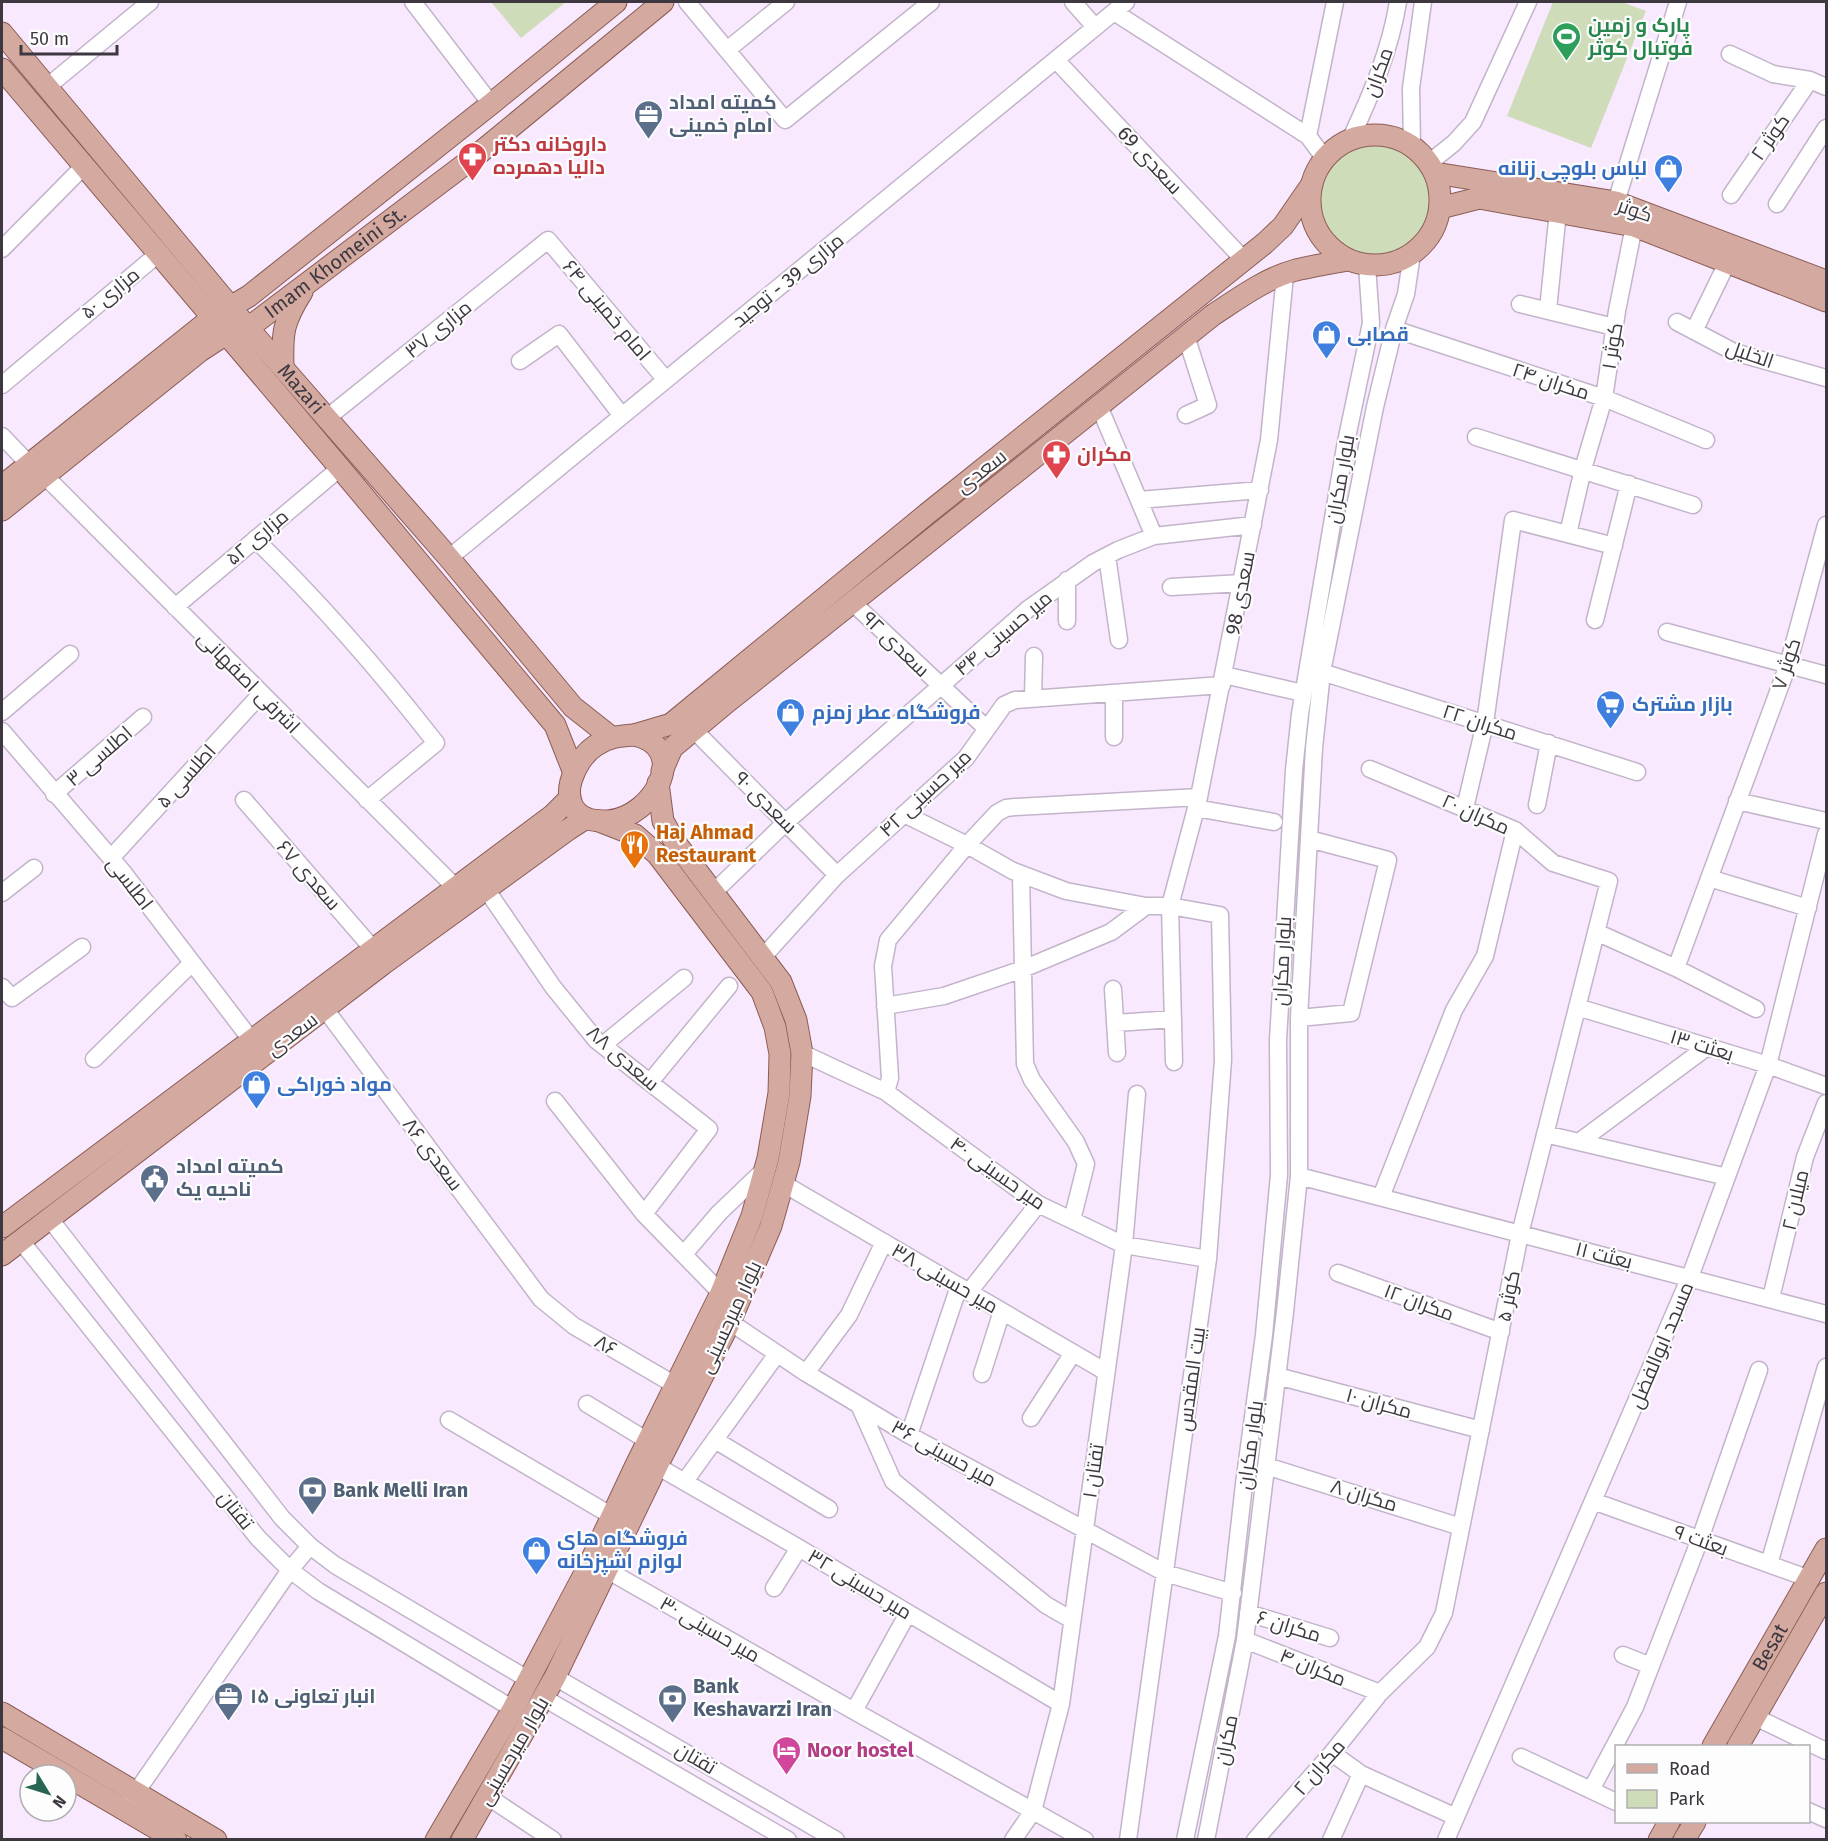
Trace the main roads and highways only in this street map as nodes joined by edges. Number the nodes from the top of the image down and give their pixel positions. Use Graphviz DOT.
graph roads {
  1 [pos="616,2"];
  2 [pos="663,2"];
  3 [pos="2,33"];
  4 [pos="2,71"];
  5 [pos="1432,168"];
  6 [pos="1312,184"];
  7 [pos="1440,208"];
  8 [pos="1357,262"];
  9 [pos="309,281"];
  10 [pos="1827,281"];
  11 [pos="1827,301"];
  12 [pos="231,307"];
  13 [pos="212,318"];
  14 [pos="248,328"];
  15 [pos="225,334"];
  16 [pos="283,367"];
  17 [pos="36,470"];
  18 [pos="2,486"];
  19 [pos="2,510"];
  20 [pos="634,735"];
  21 [pos="611,737"];
  22 [pos="574,773"];
  23 [pos="660,777"];
  24 [pos="570,798"];
  25 [pos="592,820"];
  26 [pos="2,1227"];
  27 [pos="2,1255"];
  28 [pos="1827,1549"];
  29 [pos="1824,1601"];
  30 [pos="2,1713"];
  31 [pos="2,1738"];
  32 [pos="1715,1742"];
  33 [pos="1732,1745"];
  34 [pos="1739,1745"];
  35 [pos="130,1801"];
  36 [pos="449,1816"];
  37 [pos="1694,1823"];
  38 [pos="465,1833"];
  39 [pos="176,1839"];
  40 [pos="216,1839"];
  41 [pos="436,1839"];
  42 [pos="1684,1839"];
  1 -- 12 [label="main road, Imam Khomeini St."];
  2 -- 9 [label="main road, Imam Khomeini St."];
  3 -- 12 [label="main road, Mazari"];
  4 -- 13 [label="main road, Mazari"];
  5 -- 6 [label="main road"];
  5 -- 7 [label="main road"];
  5 -- 10 [label="main road, کوثر"];
  6 -- 8 [label="main road"];
  6 -- 20 [label="main road, سعدی"];
  7 -- 8 [label="main road"];
  7 -- 11 [label="main road, کوثر"];
  8 -- 23 [label="main road, سعدی"];
  9 -- 14 [label="main road, Imam Khomeini St."];
  9 -- 16 [label="main road"];
  12 -- 13 [label="main road, Imam Khomeini St."];
  12 -- 14 [label="main road, Mazari"];
  13 -- 15 [label="main road, Mazari"];
  13 -- 17 [label="main road, Imam Khomeini St."];
  14 -- 15 [label="main road, Imam Khomeini St."];
  14 -- 16 [label="main road, Mazari"];
  15 -- 17 [label="main road, Imam Khomeini St."];
  15 -- 22 [label="main road, Mazari"];
  16 -- 21 [label="main road, Mazari"];
  17 -- 18 [label="main road, Imam Khomeini St."];
  17 -- 19 [label="main road, Imam Khomeini St."];
  20 -- 21 [label="main road"];
  20 -- 23 [label="main road"];
  21 -- 22 [label="main road"];
  22 -- 24 [label="main road"];
  23 -- 25 [label="main road"];
  23 -- 38 [label="main road, بلوار میرحسینی"];
  24 -- 25 [label="main road"];
  24 -- 26 [label="main road, سعدی"];
  25 -- 27 [label="main road, سعدی"];
  25 -- 36 [label="main road, بلوار میرحسینی"];
  28 -- 32 [label="main road, Besat"];
  29 -- 34 [label="main road"];
  30 -- 35 [label="main road"];
  31 -- 35 [label="main road"];
  32 -- 33 [label="main road"];
  35 -- 39 [label="main road"];
  35 -- 40 [label="main road"];
  36 -- 38 [label="main road"];
  36 -- 41 [label="main road, بلوار میرحسینی"];
  37 -- 42 [label="main road"];
}
